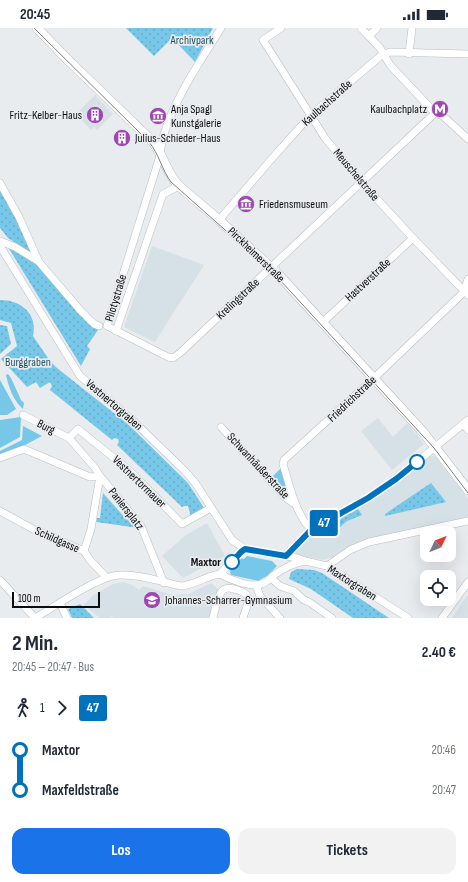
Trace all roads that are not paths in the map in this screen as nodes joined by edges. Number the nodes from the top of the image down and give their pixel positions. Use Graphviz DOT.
graph roads {
  1 [pos="37,28"];
  2 [pos="221,28"];
  3 [pos="281,28"];
  4 [pos="361,28"];
  5 [pos="377,28"];
  6 [pos="412,28"];
  7 [pos="369,36"];
  8 [pos="383,54"];
  9 [pos="409,54"];
  10 [pos="468,54"];
  11 [pos="435,113"];
  12 [pos="311,115"];
  13 [pos="468,139"];
  14 [pos="160,153"];
  15 [pos="0,183"];
  16 [pos="362,183"];
  17 [pos="179,186"];
  18 [pos="146,200"];
  19 [pos="219,220"];
  20 [pos="151,227"];
  21 [pos="413,238"];
  22 [pos="0,241"];
  23 [pos="0,246"];
  24 [pos="39,262"];
  25 [pos="271,268"];
  26 [pos="468,279"];
  27 [pos="466,293"];
  28 [pos="323,322"];
  29 [pos="99,326"];
  30 [pos="116,331"];
  31 [pos="374,378"];
  32 [pos="23,415"];
  33 [pos="466,422"];
  34 [pos="221,426"];
  35 [pos="468,430"];
  36 [pos="69,438"];
  37 [pos="436,447"];
  38 [pos="0,458"];
  39 [pos="100,476"];
  40 [pos="468,490"];
  41 [pos="211,508"];
  42 [pos="297,509"];
  43 [pos="0,512"];
  44 [pos="468,521"];
  45 [pos="311,530"];
  46 [pos="245,549"];
  47 [pos="84,551"];
  48 [pos="277,555"];
  49 [pos="286,556"];
  50 [pos="305,561"];
  51 [pos="327,566"];
  52 [pos="220,574"];
  53 [pos="273,576"];
  54 [pos="106,577"];
  55 [pos="0,580"];
  56 [pos="468,582"];
  57 [pos="164,583"];
  58 [pos="256,584"];
  59 [pos="60,603"];
  60 [pos="35,618"];
  61 [pos="67,618"];
  62 [pos="213,618"];
  63 [pos="243,618"];
  64 [pos="280,618"];
  65 [pos="332,618"];
  66 [pos="408,618"];
  67 [pos="442,618"];
  1 -- 14 [label="main road, Pirckheimerstraße"];
  2 -- 14 [label="street, Pilotystraße"];
  3 -- 12 [label="street, Meuschelstraße"];
  4 -- 7 [label="street"];
  5 -- 7 [label="street"];
  6 -- 9 [label="street"];
  7 -- 8 [label="street"];
  8 -- 9 [label="street"];
  8 -- 11 [label="street"];
  8 -- 12 [label="street, Kaulbachstraße"];
  9 -- 10 [label="street"];
  11 -- 13 [label="street"];
  11 -- 16 [label="street, Krelingstraße"];
  12 -- 16 [label="street, Meuschelstraße"];
  12 -- 19 [label="street, Kaulbachstraße"];
  14 -- 17 [label="main road, Pirckheimerstraße"];
  14 -- 18 [label="street, Pilotystraße"];
  15 -- 24 [label="street"];
  16 -- 21 [label="street, Meuschelstraße"];
  16 -- 25 [label="street, Krelingstraße"];
  17 -- 19 [label="main road, Pirckheimerstraße"];
  17 -- 20 [label="street, Pilotystraße"];
  18 -- 20 [label="street, Pilotystraße"];
  18 -- 30 [label="street, Pilotystraße"];
  19 -- 25 [label="main road, Pirckheimerstraße"];
  20 -- 30 [label="street, Pilotystraße"];
  21 -- 27 [label="street, Meuschelstraße"];
  21 -- 28 [label="street, Hastverstraße"];
  22 -- 24 [label="street"];
  23 -- 41 [label="street, Vestnertorgraben"];
  24 -- 29 [label="street"];
  25 -- 28 [label="main road, Pirckheimerstraße"];
  25 -- 30 [label="street, Krelingstraße"];
  26 -- 27 [label="street, Friedrichstraße"];
  27 -- 31 [label="street, Friedrichstraße"];
  28 -- 31 [label="main road, Pirckheimerstraße"];
  31 -- 37 [label="main road, Pirckheimerstraße"];
  31 -- 42 [label="street, Friedrichstraße"];
  32 -- 36 [label="street, Burg"];
  33 -- 35 [label="street"];
  33 -- 37 [label="street"];
  34 -- 42 [label="street, Schwanhäußerstraße"];
  36 -- 39 [label="street"];
  36 -- 41 [label="street, Vestnertormauer"];
  37 -- 40 [label="main road, Pirckheimerstraße"];
  37 -- 45 [label="street"];
  38 -- 39 [label="street"];
  39 -- 47 [label="street, Paniersplatz"];
  39 -- 57 [label="street, Paniersplatz"];
  41 -- 46 [label="street, Vestnertorgraben"];
  42 -- 45 [label="street, Friedrichstraße"];
  43 -- 47 [label="street, Schildgasse"];
  44 -- 51 [label="street"];
  45 -- 49 [label="street"];
  46 -- 48 [label="street, Maxtorgraben"];
  46 -- 52 [label="street"];
  47 -- 54 [label="street, Schildgasse"];
  48 -- 49 [label="street, Maxtorgraben"];
  48 -- 53 [label="street"];
  49 -- 50 [label="street, Maxtorgraben"];
  50 -- 51 [label="street, Maxtorgraben"];
  50 -- 53 [label="street"];
  51 -- 66 [label="street, Maxtorgraben"];
  52 -- 57 [label="street"];
  52 -- 58 [label="street"];
  53 -- 58 [label="street"];
  53 -- 65 [label="street"];
  54 -- 57 [label="street"];
  54 -- 59 [label="street"];
  55 -- 60 [label="street"];
  56 -- 67 [label="street"];
  58 -- 64 [label="street"];
  59 -- 60 [label="street"];
  59 -- 61 [label="street"];
  62 -- 63 [label="street"];
}
